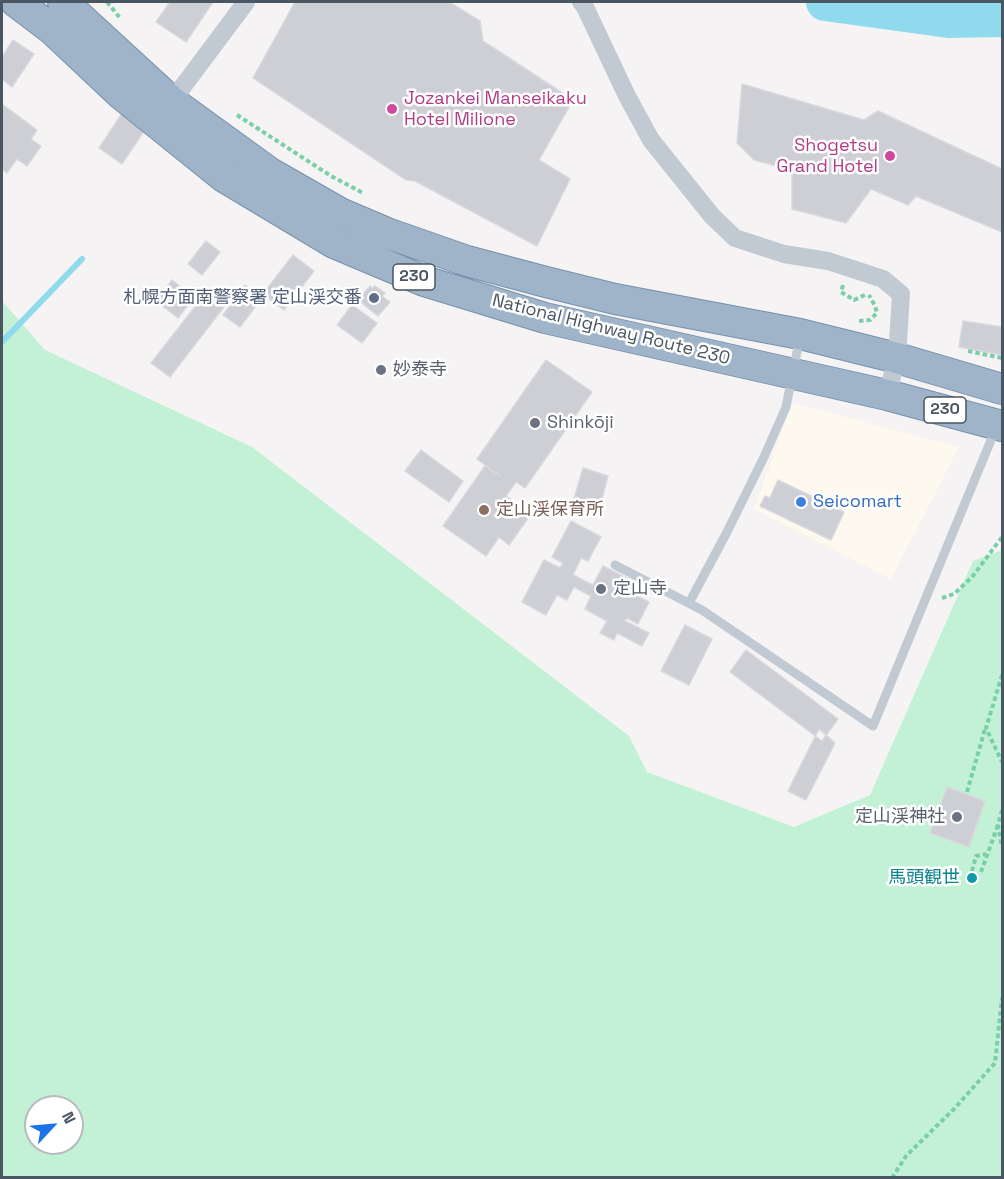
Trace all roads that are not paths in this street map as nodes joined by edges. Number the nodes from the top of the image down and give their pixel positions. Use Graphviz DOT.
graph roads {
  1 [pos="16,2"];
  2 [pos="63,2"];
  3 [pos="246,2"];
  4 [pos="581,2"];
  5 [pos="164,113"];
  6 [pos="800,334"];
  7 [pos="897,358"];
  8 [pos="792,374"];
  9 [pos="1002,389"];
  10 [pos="887,395"];
  11 [pos="1000,423"];
  12 [pos="615,565"];
  13 [pos="689,603"];
  1 -- 5 [label="highway, National Highway Route 230 / 230"];
  2 -- 5 [label="highway, National Highway Route 230 / 230"];
  3 -- 5 [label="street"];
  4 -- 7 [label="street"];
  5 -- 6 [label="highway, National Highway Route 230 / 230"];
  5 -- 8 [label="highway, National Highway Route 230 / 230"];
  6 -- 7 [label="highway, National Highway Route 230 / 230"];
  6 -- 8 [label="lane"];
  7 -- 9 [label="highway, National Highway Route 230 / 230"];
  7 -- 10 [label="street"];
  8 -- 10 [label="highway, National Highway Route 230 / 230"];
  8 -- 13 [label="lane"];
  10 -- 11 [label="highway, National Highway Route 230 / 230"];
  11 -- 13 [label="lane"];
  12 -- 13 [label="lane"];
}
